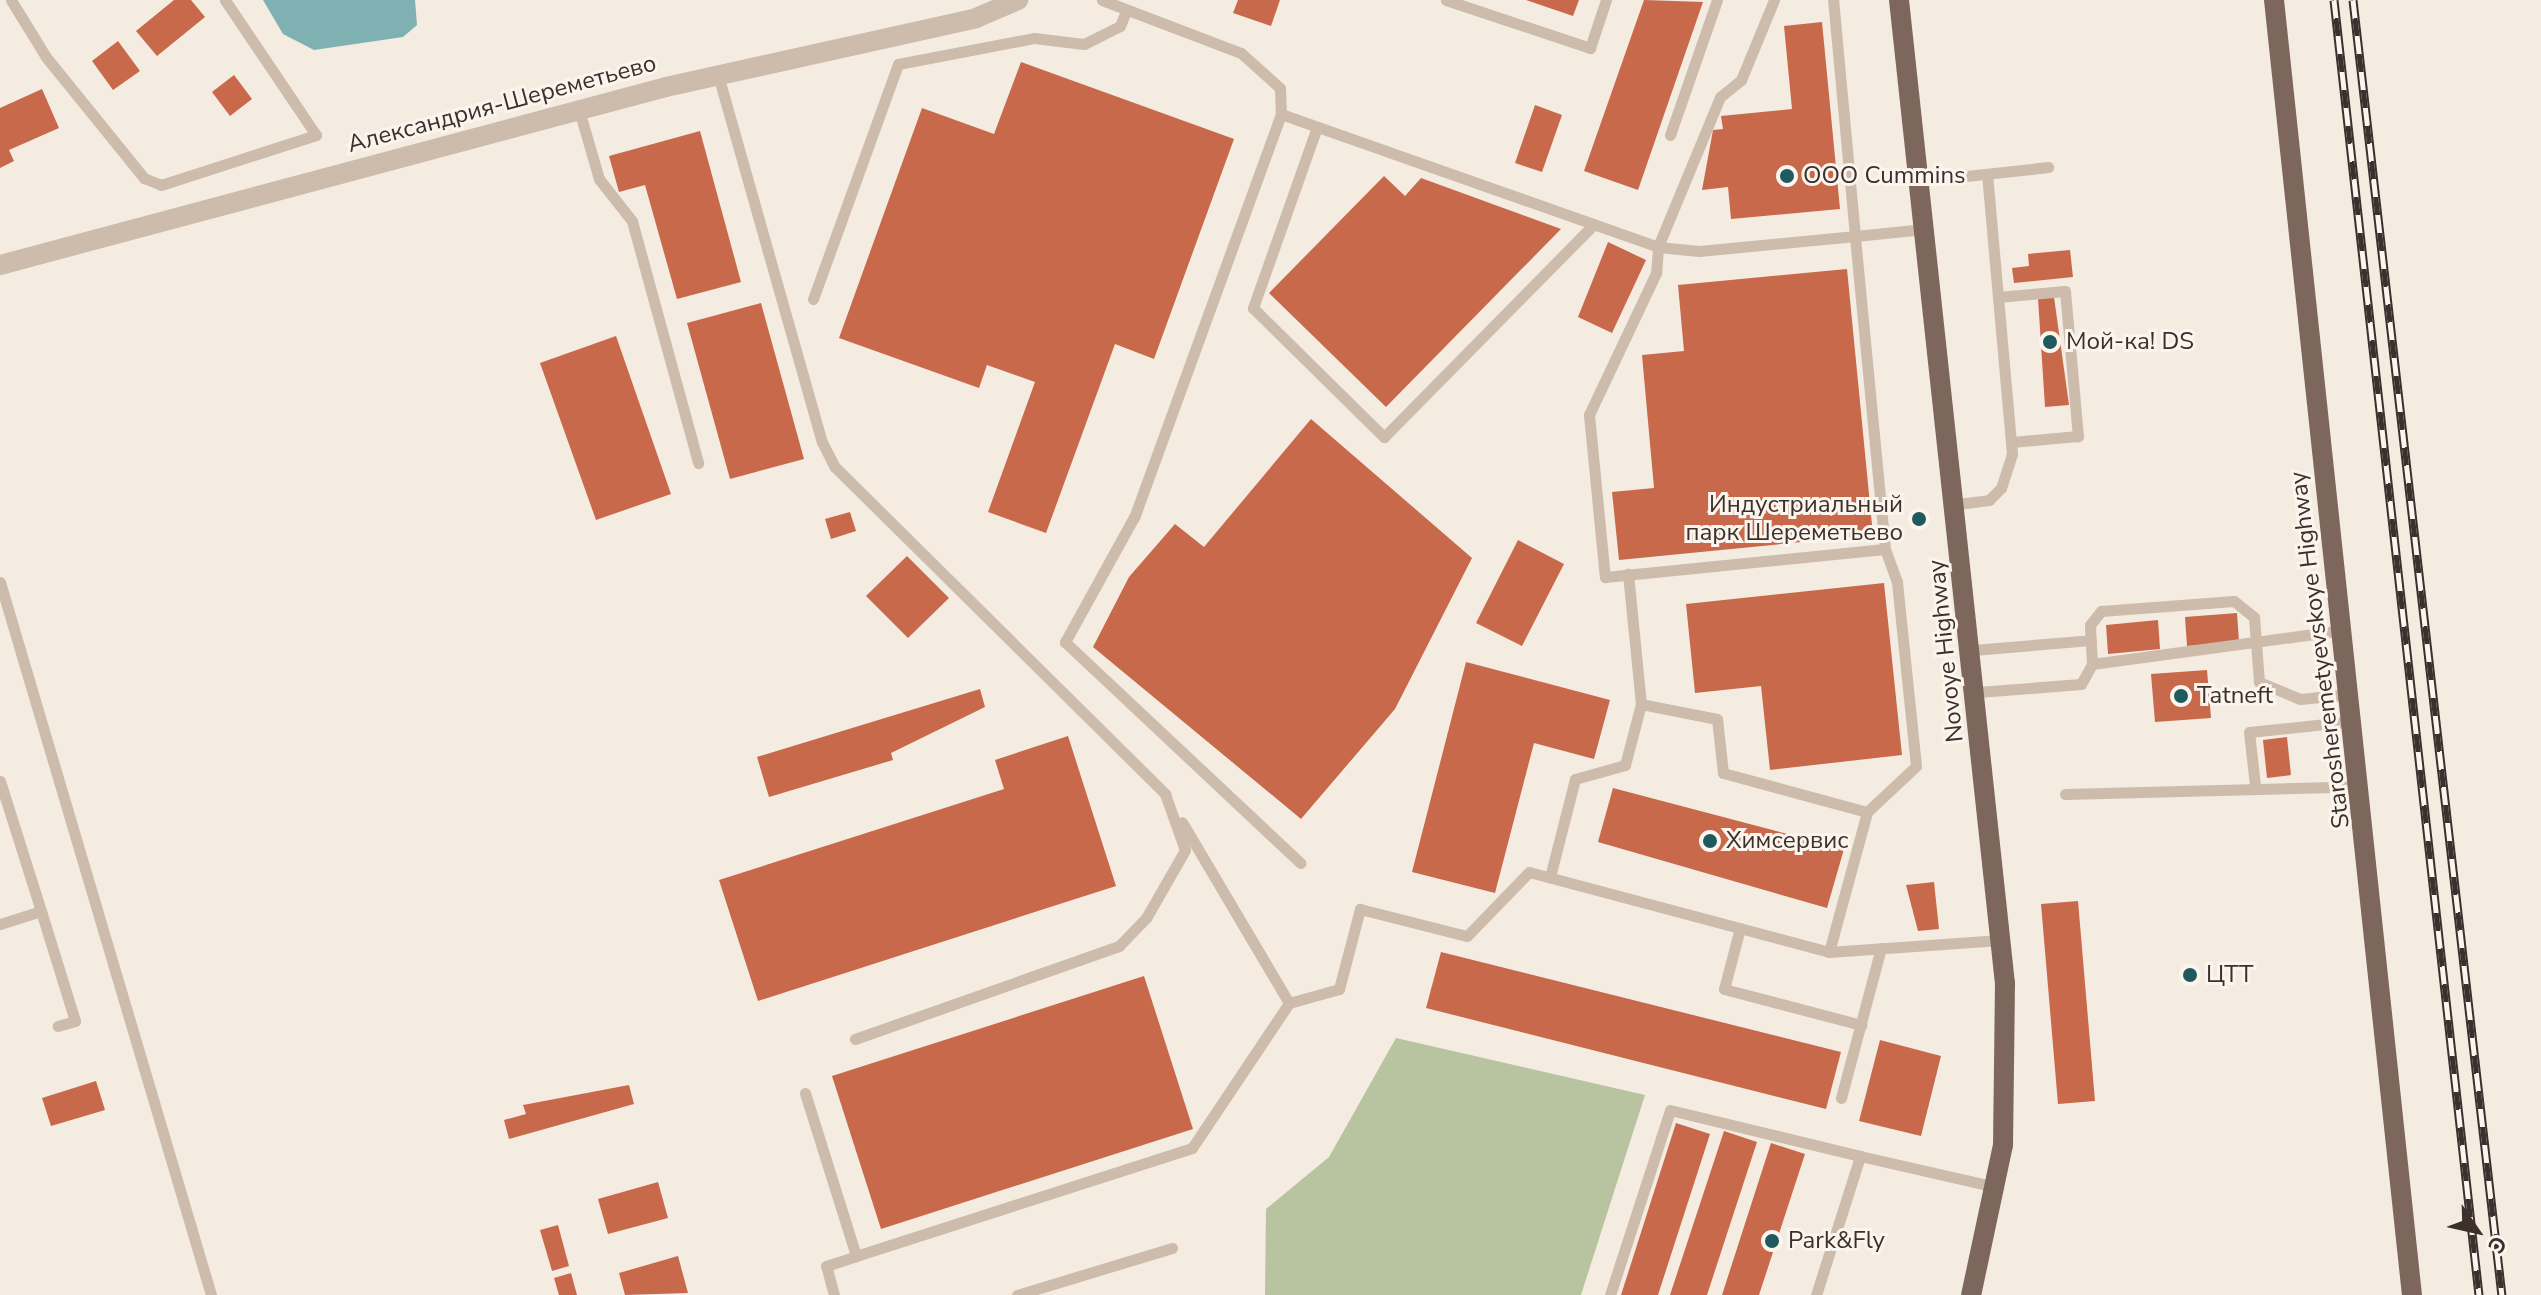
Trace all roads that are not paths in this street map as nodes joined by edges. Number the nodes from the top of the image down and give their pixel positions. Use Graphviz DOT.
graph roads {
  1 [pos="11,0"];
  2 [pos="225,0"];
  3 [pos="1018,0"];
  4 [pos="1102,0"];
  5 [pos="1446,0"];
  6 [pos="1606,0"];
  7 [pos="1717,0"];
  8 [pos="1774,0"];
  9 [pos="1833,0"];
  10 [pos="1899,0"];
  11 [pos="2274,0"];
  12 [pos="1126,11"];
  13 [pos="718,75"];
  14 [pos="579,110"];
  15 [pos="1281,114"];
  16 [pos="1317,127"];
  17 [pos="1670,135"];
  18 [pos="2048,167"];
  19 [pos="1987,174"];
  20 [pos="1920,181"];
  21 [pos="1594,224"];
  22 [pos="1926,229"];
  23 [pos="1855,236"];
  24 [pos="1658,247"];
  25 [pos="0,265"];
  26 [pos="1998,297"];
  27 [pos="813,299"];
  28 [pos="2011,442"];
  29 [pos="698,463"];
  30 [pos="1957,504"];
  31 [pos="1885,549"];
  32 [pos="1628,574"];
  33 [pos="0,582"];
  34 [pos="2344,630"];
  35 [pos="2091,640"];
  36 [pos="2256,647"];
  37 [pos="1973,650"];
  38 [pos="2092,664"];
  39 [pos="1978,692"];
  40 [pos="2351,694"];
  41 [pos="1641,704"];
  42 [pos="2354,721"];
  43 [pos="0,782"];
  44 [pos="2255,785"];
  45 [pos="2361,786"];
  46 [pos="2065,794"];
  47 [pos="1867,812"];
  48 [pos="1179,818"];
  49 [pos="1300,863"];
  50 [pos="1550,877"];
  51 [pos="41,911"];
  52 [pos="0,924"];
  53 [pos="1740,928"];
  54 [pos="2001,940"];
  55 [pos="1881,948"];
  56 [pos="1829,952"];
  57 [pos="1289,1003"];
  58 [pos="1861,1025"];
  59 [pos="58,1026"];
  60 [pos="855,1039"];
  61 [pos="805,1093"];
  62 [pos="1841,1098"];
  63 [pos="1860,1156"];
  64 [pos="1996,1187"];
  65 [pos="1172,1248"];
  66 [pos="856,1256"];
  67 [pos="211,1295"];
  68 [pos="834,1295"];
  69 [pos="1017,1295"];
  70 [pos="1610,1295"];
  71 [pos="1816,1295"];
  72 [pos="1971,1295"];
  73 [pos="2412,1295"];
  1 -- 2 [label="lane"];
  3 -- 13 [label="street, Александрия-Шереметьево"];
  4 -- 12 [label="lane"];
  5 -- 6 [label="lane"];
  7 -- 17 [label="lane"];
  8 -- 24 [label="lane"];
  9 -- 23 [label="lane"];
  10 -- 20 [label="main road, Novoye Highway"];
  11 -- 34 [label="main road, Starosheremetyevskoye Highway"];
  12 -- 15 [label="lane"];
  12 -- 27 [label="lane"];
  13 -- 14 [label="street, Александрия-Шереметьево"];
  13 -- 48 [label="lane"];
  14 -- 25 [label="street, Александрия-Шереметьево"];
  14 -- 29 [label="lane"];
  15 -- 16 [label="lane"];
  15 -- 49 [label="lane"];
  16 -- 21 [label="lane"];
  16 -- 21 [label="lane"];
  18 -- 19 [label="lane"];
  19 -- 20 [label="lane"];
  19 -- 26 [label="lane"];
  20 -- 22 [label="main road, Novoye Highway"];
  21 -- 24 [label="lane"];
  22 -- 23 [label="lane"];
  22 -- 30 [label="main road, Novoye Highway"];
  23 -- 24 [label="lane"];
  23 -- 31 [label="lane"];
  24 -- 32 [label="lane"];
  26 -- 28 [label="lane"];
  26 -- 28 [label="lane"];
  28 -- 30 [label="lane"];
  30 -- 37 [label="main road, Novoye Highway"];
  31 -- 32 [label="lane"];
  31 -- 47 [label="lane"];
  32 -- 41 [label="lane"];
  33 -- 67 [label="lane"];
  34 -- 36 [label="lane"];
  34 -- 40 [label="main road, Starosheremetyevskoye Highway"];
  35 -- 36 [label="lane"];
  35 -- 37 [label="lane"];
  35 -- 38 [label="lane"];
  36 -- 38 [label="lane"];
  36 -- 40 [label="lane"];
  37 -- 39 [label="main road, Novoye Highway"];
  38 -- 39 [label="lane"];
  39 -- 54 [label="main road, Novoye Highway"];
  40 -- 42 [label="main road, Starosheremetyevskoye Highway"];
  41 -- 47 [label="lane"];
  41 -- 50 [label="lane"];
  42 -- 44 [label="lane"];
  42 -- 45 [label="main road, Starosheremetyevskoye Highway"];
  43 -- 51 [label="lane"];
  44 -- 45 [label="lane"];
  44 -- 46 [label="lane"];
  45 -- 73 [label="main road, Starosheremetyevskoye Highway"];
  47 -- 56 [label="lane"];
  48 -- 57 [label="lane"];
  48 -- 60 [label="lane"];
  50 -- 53 [label="lane"];
  50 -- 57 [label="lane"];
  51 -- 52 [label="lane"];
  51 -- 59 [label="lane"];
  53 -- 56 [label="lane"];
  53 -- 58 [label="lane"];
  54 -- 55 [label="lane"];
  54 -- 64 [label="main road, Novoye Highway"];
  55 -- 56 [label="lane"];
  55 -- 58 [label="lane"];
  57 -- 66 [label="lane"];
  58 -- 62 [label="lane"];
  61 -- 66 [label="lane"];
  63 -- 64 [label="lane"];
  63 -- 70 [label="lane"];
  63 -- 71 [label="lane"];
  64 -- 72 [label="main road, Novoye Highway"];
  65 -- 69 [label="lane"];
  66 -- 68 [label="lane"];
}
